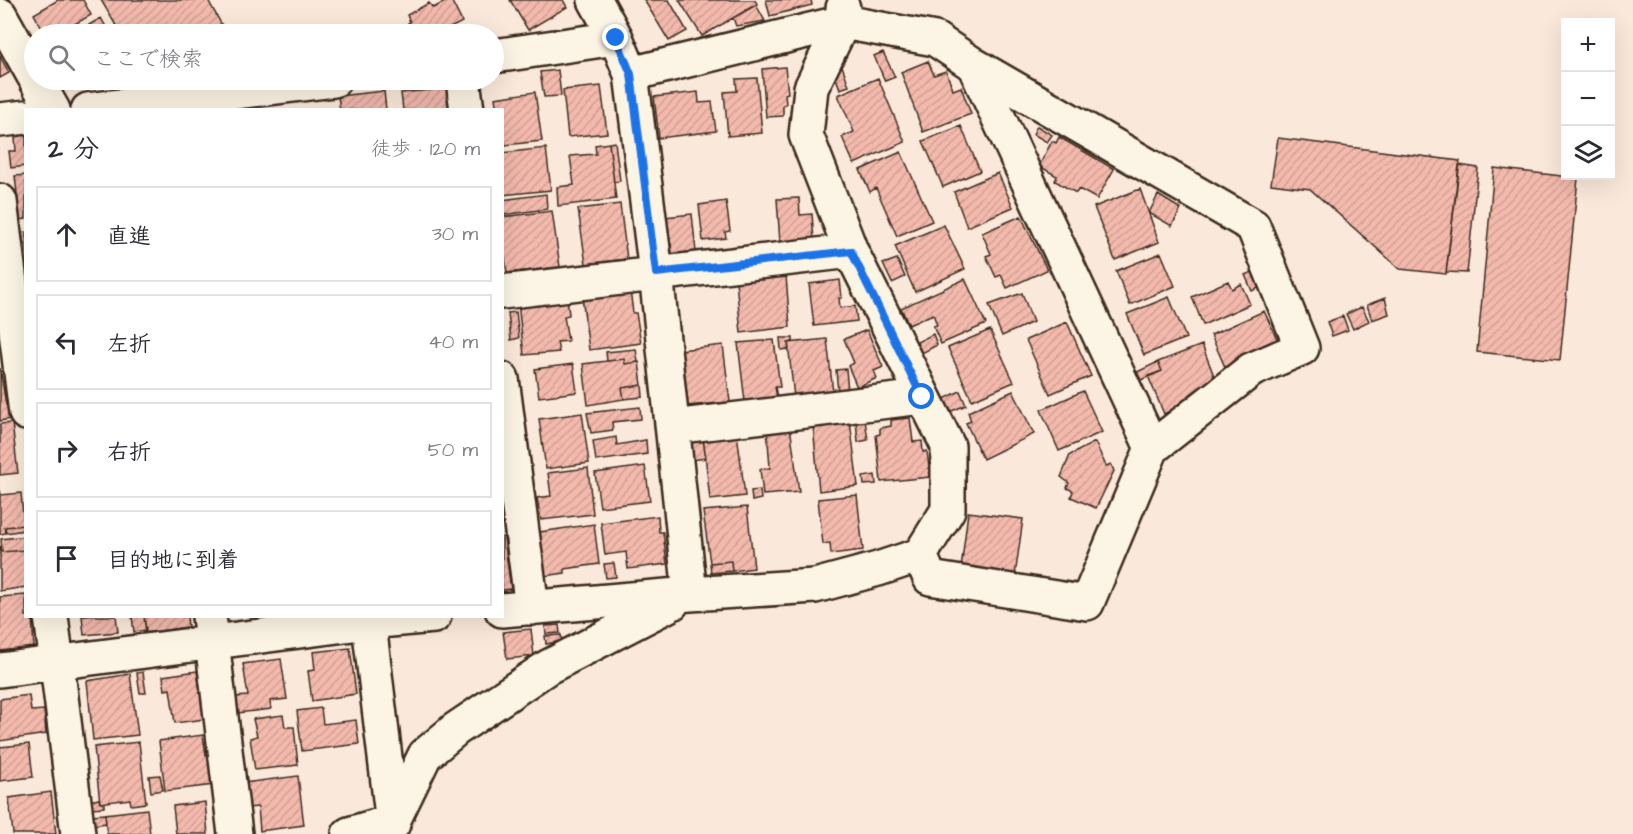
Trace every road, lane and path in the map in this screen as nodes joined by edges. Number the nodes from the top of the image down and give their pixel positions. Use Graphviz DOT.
graph roads {
  1 [pos="596,0"];
  2 [pos="843,11"];
  3 [pos="0,15"];
  4 [pos="616,38"];
  5 [pos="504,55"];
  6 [pos="24,58"];
  7 [pos="974,65"];
  8 [pos="631,74"];
  9 [pos="42,90"];
  10 [pos="464,90"];
  11 [pos="318,91"];
  12 [pos="143,106"];
  13 [pos="52,108"];
  14 [pos="116,108"];
  15 [pos="467,108"];
  16 [pos="24,117"];
  17 [pos="0,120"];
  18 [pos="0,201"];
  19 [pos="851,251"];
  20 [pos="656,273"];
  21 [pos="504,292"];
  22 [pos="14,353"];
  23 [pos="922,397"];
  24 [pos="24,402"];
  25 [pos="504,410"];
  26 [pos="673,427"];
  27 [pos="1152,448"];
  28 [pos="920,555"];
  29 [pos="690,594"];
  30 [pos="517,609"];
  31 [pos="51,618"];
  32 [pos="390,618"];
  33 [pos="368,619"];
  34 [pos="211,629"];
  35 [pos="57,663"];
  36 [pos="0,670"];
  37 [pos="394,827"];
  38 [pos="78,834"];
  39 [pos="235,834"];
  40 [pos="349,834"];
  1 -- 4 [label="street"];
  2 -- 7 [label="street"];
  2 -- 8 [label="street"];
  2 -- 19 [label="street"];
  3 -- 6 [label="street"];
  4 -- 5 [label="street"];
  4 -- 8 [label="street"];
  7 -- 27 [label="street"];
  7 -- 27 [label="street"];
  8 -- 20 [label="street"];
  9 -- 13 [label="street"];
  10 -- 15 [label="street"];
  11 -- 12 [label="street"];
  12 -- 14 [label="street"];
  16 -- 17 [label="street"];
  18 -- 22 [label="street"];
  19 -- 20 [label="street"];
  19 -- 23 [label="street"];
  20 -- 21 [label="street"];
  20 -- 26 [label="street"];
  22 -- 24 [label="street"];
  23 -- 26 [label="street"];
  23 -- 28 [label="street"];
  25 -- 30 [label="street"];
  26 -- 29 [label="street"];
  27 -- 28 [label="street"];
  28 -- 29 [label="street"];
  29 -- 30 [label="street"];
  29 -- 37 [label="street"];
  31 -- 35 [label="street"];
  32 -- 33 [label="street"];
  33 -- 34 [label="street"];
  33 -- 37 [label="street"];
  34 -- 35 [label="street"];
  34 -- 39 [label="street"];
  35 -- 36 [label="street"];
  35 -- 38 [label="street"];
  37 -- 40 [label="street"];
}
